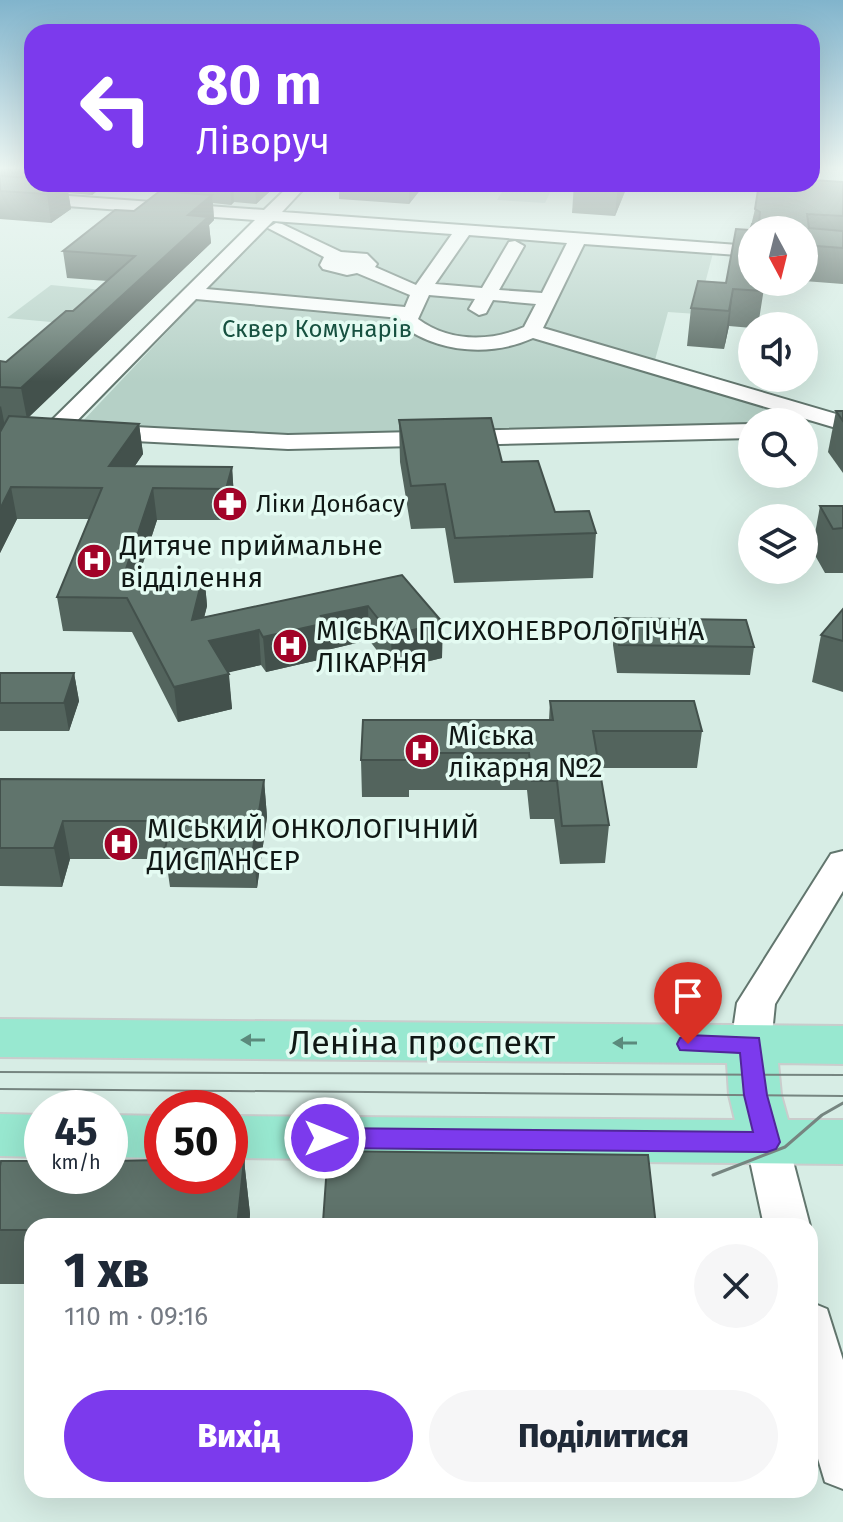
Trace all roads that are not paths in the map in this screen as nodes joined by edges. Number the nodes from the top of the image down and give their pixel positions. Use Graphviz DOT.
graph roads {
  1 [pos="243,240"];
  2 [pos="301,240"];
  3 [pos="457,240"];
  4 [pos="482,240"];
  5 [pos="518,240"];
  6 [pos="575,244"];
  7 [pos="515,246"];
  8 [pos="738,250"];
  9 [pos="421,291"];
  10 [pos="190,293"];
  11 [pos="548,299"];
  12 [pos="483,301"];
  13 [pos="410,313"];
  14 [pos="532,331"];
  15 [pos="843,423"];
  16 [pos="27,428"];
  17 [pos="843,429"];
  18 [pos="55,430"];
  19 [pos="818,430"];
  20 [pos="738,431"];
  21 [pos="843,862"];
  22 [pos="0,1038"];
  23 [pos="751,1044"];
  24 [pos="843,1045"];
  25 [pos="0,1135"];
  26 [pos="24,1136"];
  27 [pos="248,1137"];
  28 [pos="767,1142"];
  29 [pos="843,1142"];
  30 [pos="785,1218"];
  31 [pos="818,1358"];
  32 [pos="843,1464"];
  1 -- 10 [label="street"];
  2 -- 9 [label="street"];
  3 -- 9 [label="street"];
  4 -- 7 [label="street"];
  5 -- 6 [label="street"];
  6 -- 7 [label="street"];
  6 -- 8 [label="street"];
  6 -- 11 [label="street"];
  7 -- 12 [label="street"];
  9 -- 12 [label="street"];
  9 -- 13 [label="street"];
  10 -- 13 [label="street"];
  10 -- 18 [label="street"];
  11 -- 12 [label="street"];
  11 -- 14 [label="street"];
  13 -- 14 [label="street"];
  14 -- 15 [label="street"];
  16 -- 18 [label="street"];
  17 -- 19 [label="street"];
  18 -- 20 [label="street"];
  21 -- 23 [label="street"];
  23 -- 22 [label="main road, Леніна проспект, one-way"];
  23 -- 24 [label="main road, Леніна проспект"];
  23 -- 28 [label="main road"];
  25 -- 26 [label="main road"];
  27 -- 28 [label="main road"];
  28 -- 29 [label="main road"];
  28 -- 30 [label="street"];
  31 -- 32 [label="street"];
}
